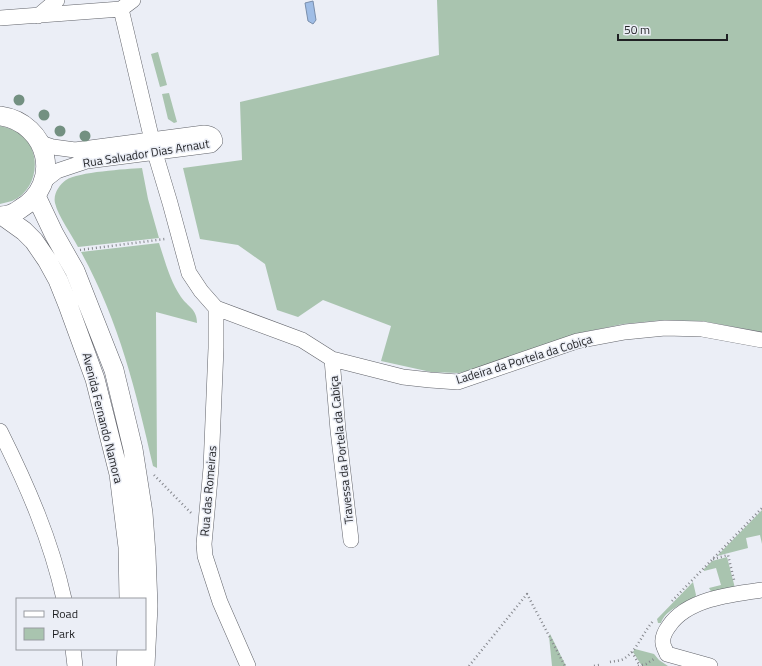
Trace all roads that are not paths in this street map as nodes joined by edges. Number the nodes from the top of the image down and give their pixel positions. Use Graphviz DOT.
graph roads {
  1 [pos="57,0"];
  2 [pos="133,0"];
  3 [pos="121,9"];
  4 [pos="38,16"];
  5 [pos="0,18"];
  6 [pos="0,116"];
  7 [pos="41,143"];
  8 [pos="153,146"];
  9 [pos="40,188"];
  10 [pos="2,216"];
  11 [pos="216,308"];
  12 [pos="762,340"];
  13 [pos="332,359"];
  14 [pos="0,431"];
  15 [pos="351,540"];
  16 [pos="762,590"];
  17 [pos="64,598"];
  18 [pos="129,598"];
  19 [pos="146,646"];
  20 [pos="73,650"];
  21 [pos="128,650"];
  22 [pos="146,650"];
  23 [pos="76,666"];
  24 [pos="126,666"];
  25 [pos="145,666"];
  26 [pos="248,666"];
  27 [pos="710,666"];
  1 -- 4 [label="street"];
  2 -- 3 [label="street"];
  3 -- 4 [label="street"];
  3 -- 8 [label="street, Ladeira da Portela da Cobiça"];
  4 -- 5 [label="street"];
  6 -- 7 [label="main road, Avenida Fernando Namora"];
  7 -- 8 [label="street, Rua Salvador Dias Arnaut"];
  7 -- 9 [label="main road, Avenida Fernando Namora"];
  8 -- 9 [label="street, Rua Salvador Dias Arnaut"];
  8 -- 11 [label="street, Ladeira da Portela da Cobiça"];
  9 -- 10 [label="main road, Avenida Fernando Namora"];
  9 -- 19 [label="main road, Avenida Fernando Namora"];
  10 -- 18 [label="main road, Avenida Fernando Namora"];
  11 -- 13 [label="street, Ladeira da Portela da Cobiça"];
  11 -- 26 [label="street, Rua das Romeiras"];
  12 -- 13 [label="street, Ladeira da Portela da Cobiça"];
  13 -- 15 [label="street, Travessa da Portela da Cabiça"];
  14 -- 17 [label="street"];
  16 -- 27 [label="street"];
  20 -- 23 [label="street"];
  21 -- 24 [label="main road"];
  22 -- 25 [label="main road, Avenida Fernando Namora"];
}
